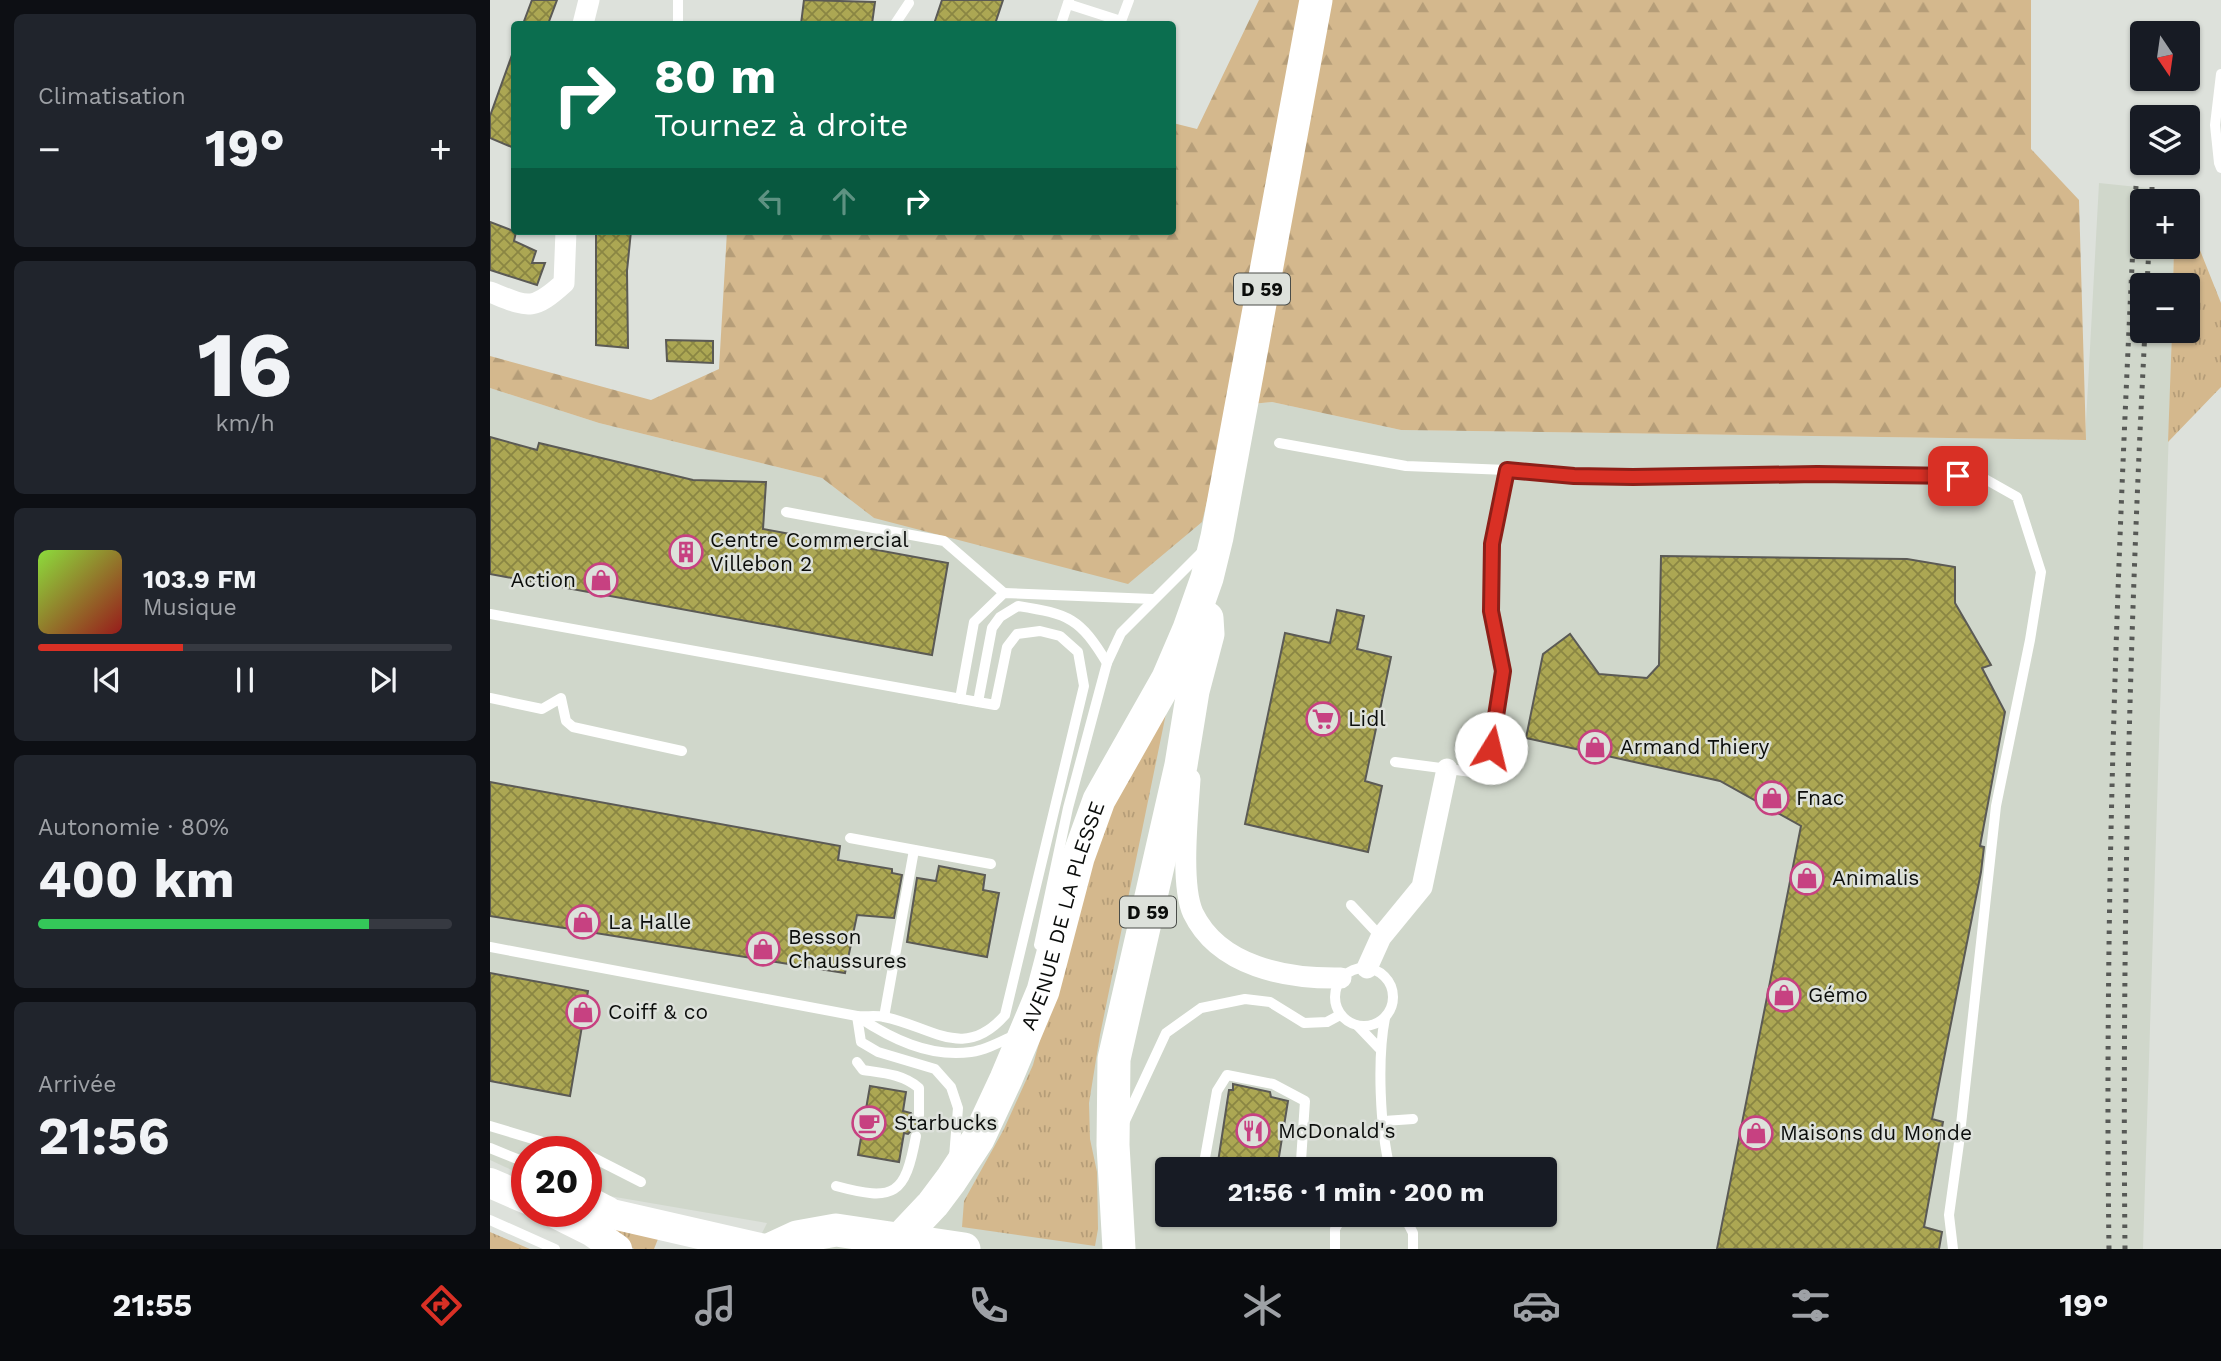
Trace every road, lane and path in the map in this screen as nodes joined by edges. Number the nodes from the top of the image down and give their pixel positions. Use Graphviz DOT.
graph roads {
  1 [pos="589,0"];
  2 [pos="678,0"];
  3 [pos="1129,0"];
  4 [pos="1316,0"];
  5 [pos="1068,2"];
  6 [pos="909,3"];
  7 [pos="584,21"];
  8 [pos="678,21"];
  9 [pos="897,21"];
  10 [pos="1062,21"];
  11 [pos="1115,21"];
  12 [pos="1121,21"];
  13 [pos="2221,74"];
  14 [pos="2221,168"];
  15 [pos="566,235"];
  16 [pos="490,292"];
  17 [pos="1279,443"];
  18 [pos="1507,470"];
  19 [pos="786,512"];
  20 [pos="1217,537"];
  21 [pos="1207,578"];
  22 [pos="1004,593"];
  23 [pos="1153,599"];
  24 [pos="490,614"];
  25 [pos="1107,663"];
  26 [pos="1193,691"];
  27 [pos="490,698"];
  28 [pos="960,699"];
  29 [pos="978,702"];
  30 [pos="682,751"];
  31 [pos="1395,762"];
  32 [pos="1447,769"];
  33 [pos="850,838"];
  34 [pos="914,850"];
  35 [pos="991,864"];
  36 [pos="1351,905"];
  37 [pos="1381,937"];
  38 [pos="490,947"];
  39 [pos="1036,955"];
  40 [pos="1367,968"];
  41 [pos="1341,978"];
  42 [pos="1030,994"];
  43 [pos="1340,1015"];
  44 [pos="857,1016"];
  45 [pos="884,1017"];
  46 [pos="1385,1018"];
  47 [pos="1358,1026"];
  48 [pos="1027,1030"];
  49 [pos="1379,1048"];
  50 [pos="858,1062"];
  51 [pos="919,1115"];
  52 [pos="1413,1119"];
  53 [pos="1384,1121"];
  54 [pos="490,1126"];
  55 [pos="523,1136"];
  56 [pos="916,1136"];
  57 [pos="1113,1145"];
  58 [pos="490,1148"];
  59 [pos="511,1157"];
  60 [pos="1205,1157"];
  61 [pos="1301,1157"];
  62 [pos="1387,1157"];
  63 [pos="602,1162"];
  64 [pos="951,1180"];
  65 [pos="641,1182"];
  66 [pos="836,1186"];
  67 [pos="602,1197"];
  68 [pos="602,1212"];
  69 [pos="490,1220"];
  70 [pos="653,1223"];
  71 [pos="583,1227"];
  72 [pos="1336,1227"];
  73 [pos="1410,1227"];
  74 [pos="899,1240"];
  75 [pos="555,1249"];
  76 [pos="617,1249"];
  77 [pos="765,1249"];
  78 [pos="771,1249"];
  79 [pos="964,1249"];
  80 [pos="1119,1249"];
  81 [pos="1335,1249"];
  82 [pos="1413,1249"];
  83 [pos="1953,1249"];
  1 -- 7 [label="street"];
  2 -- 8 [label="lane"];
  3 -- 12 [label="lane"];
  4 -- 20 [label="main road, AVENUE DE LA PLESSE / D 59"];
  5 -- 10 [label="lane"];
  5 -- 11 [label="lane"];
  6 -- 9 [label="lane"];
  13 -- 14 [label="lane"];
  15 -- 16 [label="street"];
  17 -- 18 [label="lane"];
  18 -- 32 [label="lane"];
  18 -- 83 [label="lane"];
  19 -- 22 [label="lane"];
  20 -- 21 [label="main road, AVENUE DE LA PLESSE / D 59"];
  20 -- 23 [label="lane"];
  21 -- 26 [label="main road, AVENUE DE LA PLESSE / D 59"];
  21 -- 48 [label="main road, AVENUE DE LA PLESSE / D 59"];
  22 -- 23 [label="lane"];
  22 -- 28 [label="lane"];
  23 -- 25 [label="lane"];
  24 -- 28 [label="lane"];
  25 -- 29 [label="lane"];
  25 -- 39 [label="lane"];
  26 -- 41 [label="street"];
  26 -- 57 [label="main road, AVENUE DE LA PLESSE / D 59"];
  27 -- 30 [label="lane"];
  28 -- 29 [label="lane"];
  29 -- 45 [label="lane"];
  31 -- 32 [label="lane"];
  32 -- 37 [label="street"];
  33 -- 34 [label="lane"];
  34 -- 35 [label="lane"];
  34 -- 45 [label="lane"];
  36 -- 37 [label="lane"];
  37 -- 40 [label="street"];
  38 -- 44 [label="lane"];
  40 -- 41 [label="lane"];
  40 -- 46 [label="lane"];
  41 -- 43 [label="lane"];
  42 -- 48 [label="lane"];
  43 -- 47 [label="lane"];
  43 -- 57 [label="lane"];
  44 -- 45 [label="lane"];
  44 -- 48 [label="lane"];
  44 -- 64 [label="lane"];
  46 -- 47 [label="lane"];
  46 -- 49 [label="lane"];
  47 -- 49 [label="lane"];
  48 -- 64 [label="main road, AVENUE DE LA PLESSE / D 59"];
  49 -- 53 [label="lane"];
  50 -- 51 [label="lane"];
  52 -- 53 [label="lane"];
  53 -- 62 [label="lane"];
  54 -- 55 [label="lane"];
  56 -- 66 [label="lane"];
  57 -- 80 [label="main road, AVENUE DE LA PLESSE / D 59"];
  58 -- 59 [label="lane"];
  60 -- 61 [label="lane"];
  63 -- 65 [label="lane"];
  64 -- 74 [label="main road, AVENUE DE LA PLESSE / D 59"];
  67 -- 70 [label="lane"];
  68 -- 70 [label="street"];
  69 -- 75 [label="lane"];
  70 -- 77 [label="street"];
  71 -- 76 [label="street"];
  72 -- 81 [label="lane"];
  73 -- 82 [label="lane"];
  74 -- 78 [label="main road"];
  74 -- 79 [label="main road"];
}
